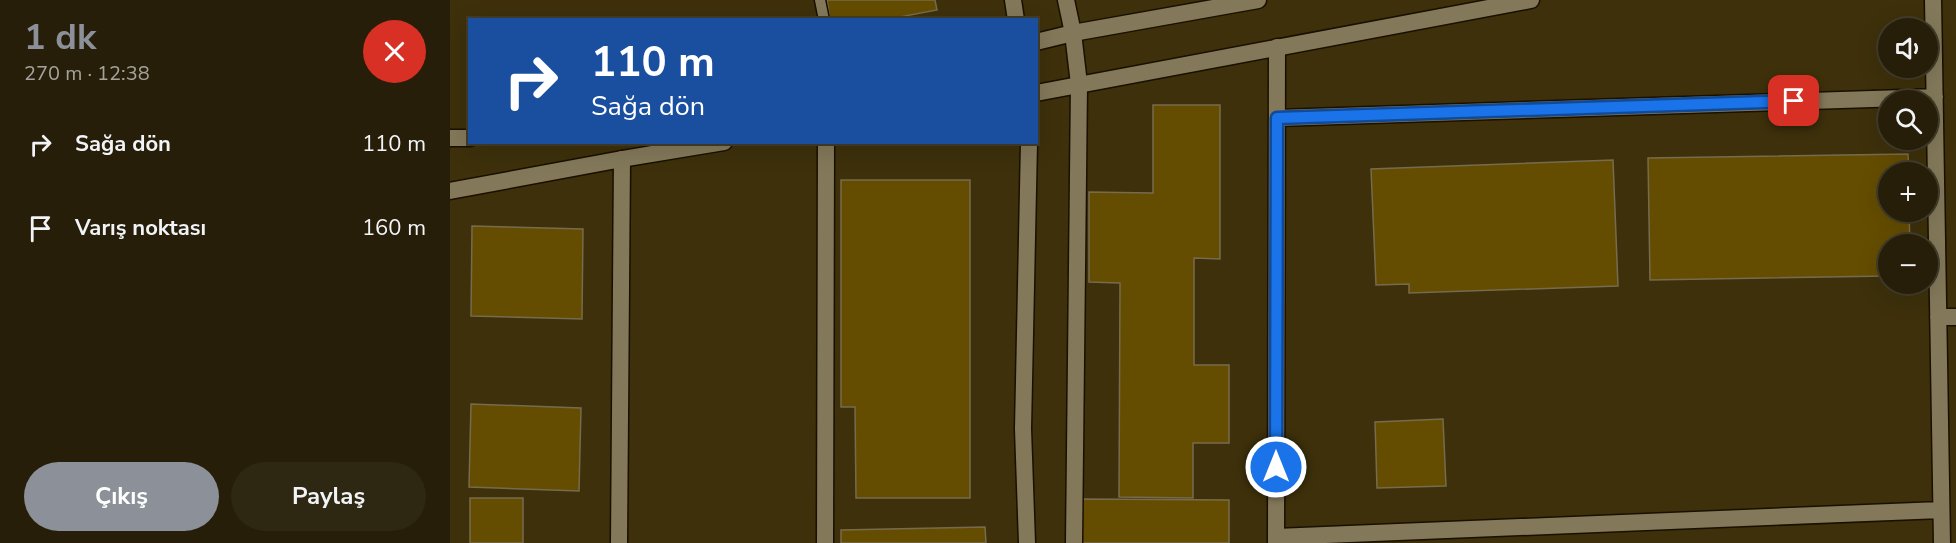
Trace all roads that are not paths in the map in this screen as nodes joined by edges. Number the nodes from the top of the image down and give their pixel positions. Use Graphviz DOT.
graph roads {
  1 [pos="820,0"];
  2 [pos="1012,0"];
  3 [pos="1066,0"];
  4 [pos="1258,0"];
  5 [pos="1531,0"];
  6 [pos="1933,0"];
  7 [pos="824,18"];
  8 [pos="1016,18"];
  9 [pos="1073,33"];
  10 [pos="1038,42"];
  11 [pos="1277,48"];
  12 [pos="1079,84"];
  13 [pos="1935,90"];
  14 [pos="1038,93"];
  15 [pos="1878,99"];
  16 [pos="1277,118"];
  17 [pos="450,138"];
  18 [pos="468,138"];
  19 [pos="712,144"];
  20 [pos="826,144"];
  21 [pos="1029,144"];
  22 [pos="1936,150"];
  23 [pos="622,159"];
  24 [pos="450,191"];
  25 [pos="1938,317"];
  26 [pos="1956,317"];
  27 [pos="1941,510"];
  28 [pos="1276,540"];
  29 [pos="619,543"];
  30 [pos="825,543"];
  31 [pos="1027,543"];
  32 [pos="1074,543"];
  33 [pos="1942,543"];
  1 -- 7 [label="lane"];
  2 -- 8 [label="street"];
  3 -- 9 [label="street"];
  4 -- 9 [label="street"];
  5 -- 11 [label="street"];
  6 -- 13 [label="street"];
  9 -- 10 [label="street"];
  9 -- 12 [label="street"];
  11 -- 12 [label="street"];
  11 -- 16 [label="street"];
  12 -- 14 [label="street"];
  12 -- 32 [label="street"];
  15 -- 16 [label="street"];
  16 -- 28 [label="street"];
  17 -- 18 [label="street"];
  19 -- 23 [label="street"];
  20 -- 30 [label="street"];
  21 -- 31 [label="street"];
  22 -- 25 [label="street"];
  23 -- 24 [label="street"];
  23 -- 29 [label="street"];
  25 -- 26 [label="street"];
  25 -- 27 [label="street"];
  27 -- 28 [label="street"];
  27 -- 33 [label="street"];
}
